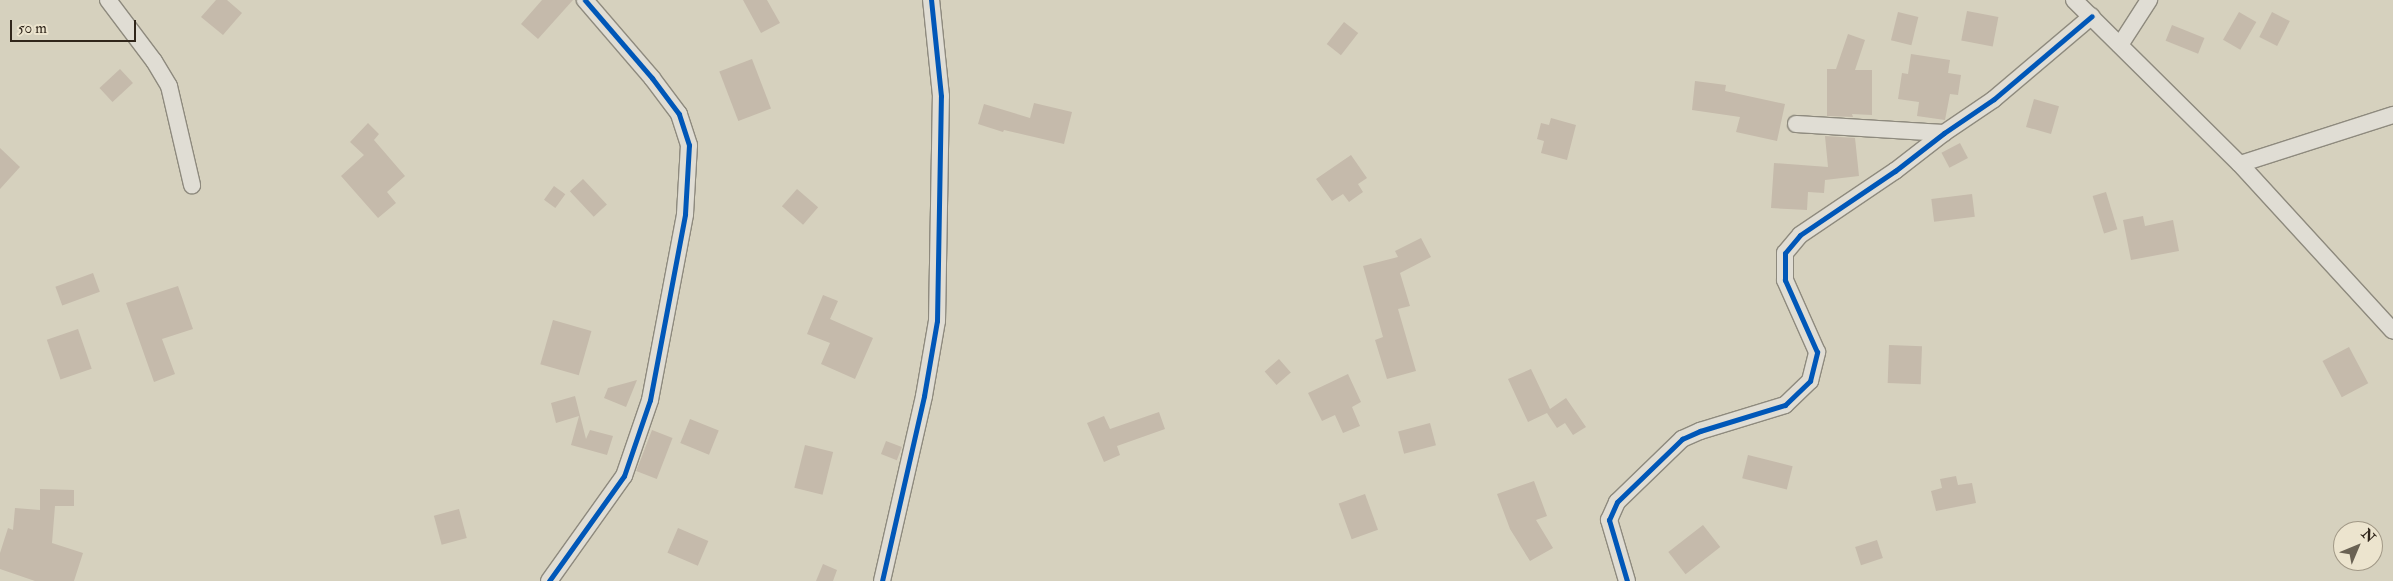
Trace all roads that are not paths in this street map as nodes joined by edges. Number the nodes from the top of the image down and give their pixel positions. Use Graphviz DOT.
graph roads {
  1 [pos="108,0"];
  2 [pos="584,0"];
  3 [pos="932,0"];
  4 [pos="2074,0"];
  5 [pos="2149,0"];
  6 [pos="2092,16"];
  7 [pos="2120,45"];
  8 [pos="2393,115"];
  9 [pos="1796,124"];
  10 [pos="1944,133"];
  11 [pos="2240,164"];
  12 [pos="192,184"];
  13 [pos="2393,331"];
  14 [pos="549,581"];
  15 [pos="882,581"];
  16 [pos="1627,581"];
  1 -- 12 [label="street"];
  2 -- 14 [label="street"];
  3 -- 15 [label="street"];
  4 -- 6 [label="street"];
  5 -- 7 [label="street"];
  6 -- 7 [label="street"];
  6 -- 10 [label="street"];
  7 -- 11 [label="street"];
  8 -- 11 [label="street"];
  9 -- 10 [label="street"];
  10 -- 16 [label="street"];
  11 -- 13 [label="street"];
}
